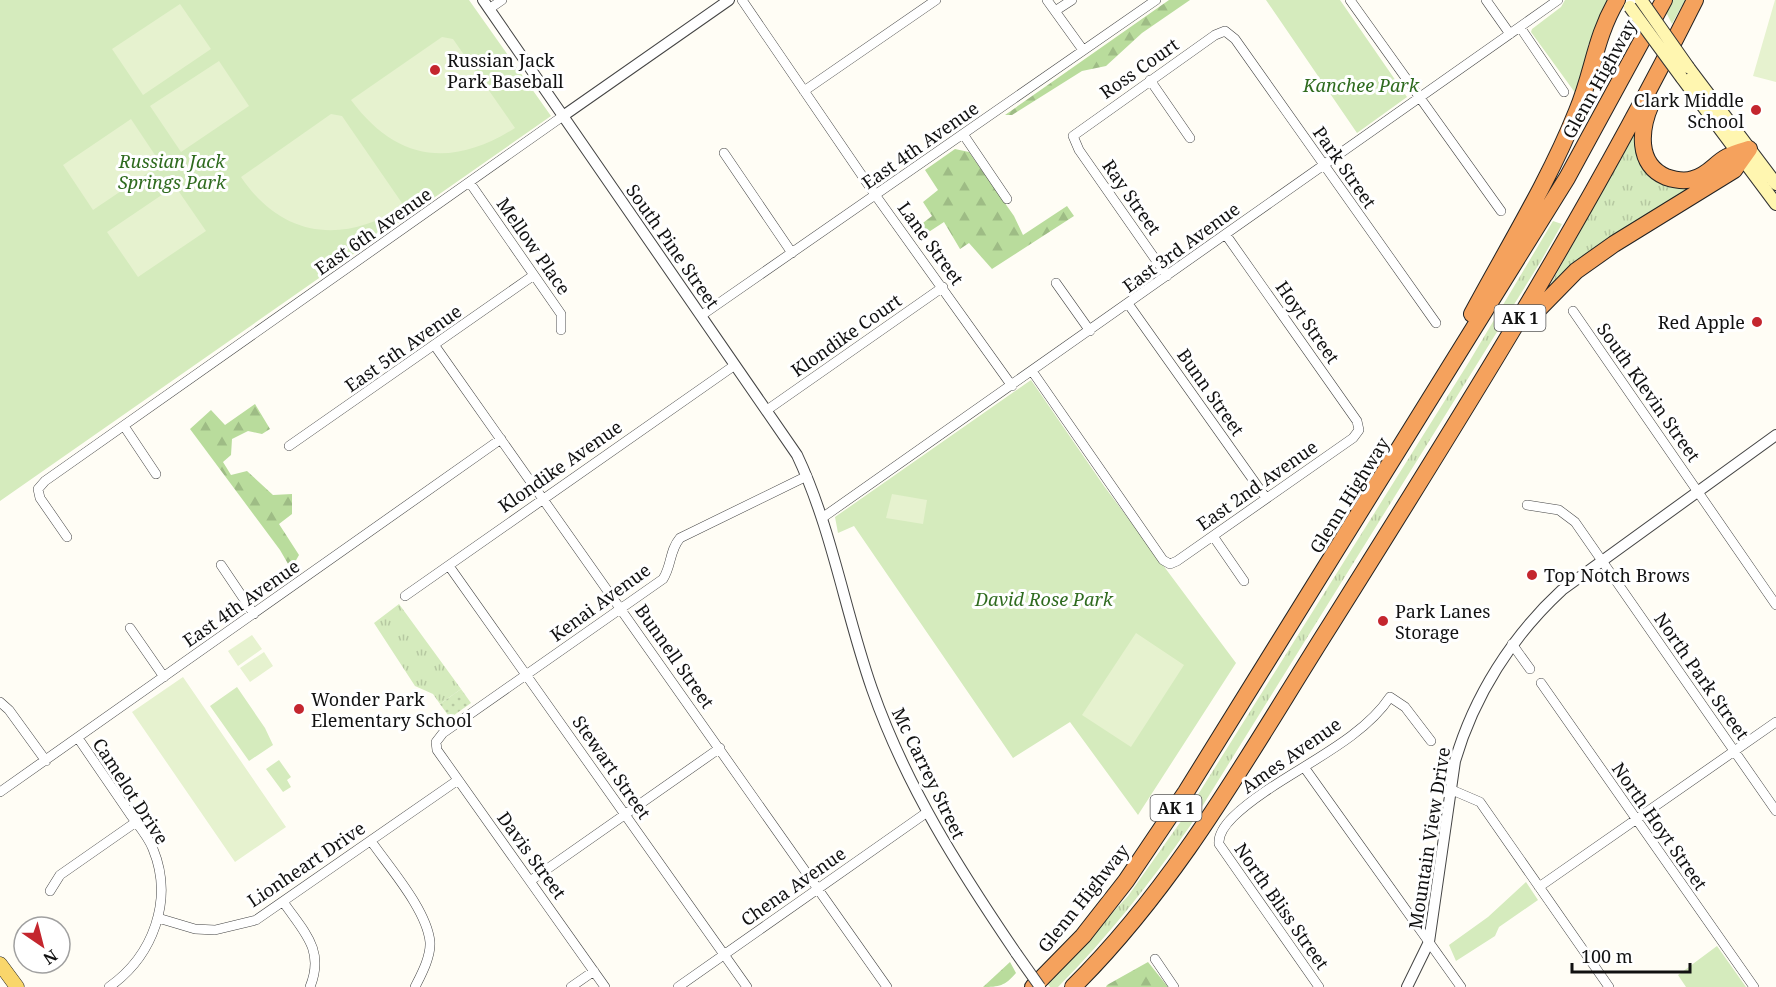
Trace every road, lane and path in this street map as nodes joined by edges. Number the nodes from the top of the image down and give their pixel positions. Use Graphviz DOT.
graph roads {
  1 [pos="502,0"];
  2 [pos="729,0"];
  3 [pos="742,0"];
  4 [pos="936,0"];
  5 [pos="1047,0"];
  6 [pos="1072,0"];
  7 [pos="1156,0"];
  8 [pos="1350,0"];
  9 [pos="1486,0"];
  10 [pos="1558,0"];
  11 [pos="1664,0"];
  12 [pos="1695,0"];
  13 [pos="1628,2"];
  14 [pos="486,5"];
  15 [pos="1055,11"];
  16 [pos="1520,27"];
  17 [pos="1226,31"];
  18 [pos="1510,34"];
  19 [pos="1083,50"];
  20 [pos="1150,80"];
  21 [pos="804,91"];
  22 [pos="1564,92"];
  23 [pos="1419,99"];
  24 [pos="563,116"];
  25 [pos="963,134"];
  26 [pos="1073,136"];
  27 [pos="1190,138"];
  28 [pos="724,153"];
  29 [pos="1743,154"];
  30 [pos="1324,166"];
  31 [pos="470,183"];
  32 [pos="1776,184"];
  33 [pos="876,196"];
  34 [pos="1007,200"];
  35 [pos="1776,204"];
  36 [pos="1501,211"];
  37 [pos="1226,235"];
  38 [pos="792,253"];
  39 [pos="534,275"];
  40 [pos="1167,276"];
  41 [pos="1056,283"];
  42 [pos="943,287"];
  43 [pos="1129,304"];
  44 [pos="1573,311"];
  45 [pos="702,315"];
  46 [pos="1436,323"];
  47 [pos="561,330"];
  48 [pos="1090,331"];
  49 [pos="435,346"];
  50 [pos="735,365"];
  51 [pos="1032,372"];
  52 [pos="1012,386"];
  53 [pos="767,410"];
  54 [pos="123,426"];
  55 [pos="1413,429"];
  56 [pos="1359,430"];
  57 [pos="1776,435"];
  58 [pos="501,439"];
  59 [pos="289,446"];
  60 [pos="1426,473"];
  61 [pos="156,474"];
  62 [pos="807,476"];
  63 [pos="1698,492"];
  64 [pos="543,497"];
  65 [pos="1266,498"];
  66 [pos="1527,505"];
  67 [pos="822,518"];
  68 [pos="1213,536"];
  69 [pos="67,537"];
  70 [pos="1602,561"];
  71 [pos="221,566"];
  72 [pos="449,566"];
  73 [pos="1244,581"];
  74 [pos="405,596"];
  75 [pos="1776,605"];
  76 [pos="621,608"];
  77 [pos="254,614"];
  78 [pos="130,628"];
  79 [pos="1512,644"];
  80 [pos="1530,669"];
  81 [pos="527,675"];
  82 [pos="164,677"];
  83 [pos="1540,683"];
  84 [pos="0,702"];
  85 [pos="1776,722"];
  86 [pos="78,738"];
  87 [pos="1431,741"];
  88 [pos="436,742"];
  89 [pos="720,748"];
  90 [pos="1734,751"];
  91 [pos="46,761"];
  92 [pos="1304,767"];
  93 [pos="458,780"];
  94 [pos="1452,790"];
  95 [pos="0,792"];
  96 [pos="1776,811"];
  97 [pos="926,813"];
  98 [pos="625,815"];
  99 [pos="1636,820"];
  100 [pos="135,822"];
  101 [pos="371,841"];
  102 [pos="1219,844"];
  103 [pos="530,881"];
  104 [pos="1539,887"];
  105 [pos="819,888"];
  106 [pos="50,891"];
  107 [pos="284,903"];
  108 [pos="159,918"];
  109 [pos="1430,942"];
  110 [pos="724,954"];
  111 [pos="1155,959"];
  112 [pos="0,964"];
  113 [pos="594,970"];
  114 [pos="17,987"];
  115 [pos="109,987"];
  116 [pos="310,987"];
  117 [pos="415,987"];
  118 [pos="571,987"];
  119 [pos="605,987"];
  120 [pos="678,987"];
  121 [pos="747,987"];
  122 [pos="887,987"];
  123 [pos="1033,987"];
  124 [pos="1040,987"];
  125 [pos="1073,987"];
  126 [pos="1174,987"];
  127 [pos="1319,987"];
  128 [pos="1407,987"];
  129 [pos="1461,987"];
  130 [pos="1610,987"];
  131 [pos="1754,987"];
  1 -- 14 [label="street"];
  2 -- 24 [label="street, East 6th Avenue"];
  3 -- 21 [label="street, Lane Street"];
  4 -- 21 [label="street"];
  5 -- 15 [label="street"];
  6 -- 15 [label="street"];
  7 -- 19 [label="street, East 4th Avenue"];
  8 -- 23 [label="street"];
  9 -- 18 [label="street"];
  10 -- 16 [label="street, East 3rd Avenue"];
  11 -- 55 [label="highway, Glenn Highway / AK 1"];
  12 -- 29 [label="highway"];
  12 -- 60 [label="highway, AK 1"];
  13 -- 29 [label="main road, bridge"];
  13 -- 29 [label="main road, bridge"];
  13 -- 55 [label="highway"];
  14 -- 24 [label="street, South Pine Street"];
  15 -- 19 [label="street"];
  16 -- 18 [label="street, East 3rd Avenue"];
  16 -- 22 [label="street"];
  17 -- 20 [label="street, Ross Court"];
  17 -- 30 [label="street, Park Street"];
  18 -- 23 [label="street, East 3rd Avenue"];
  19 -- 25 [label="street, East 4th Avenue"];
  20 -- 26 [label="street, Ross Court"];
  20 -- 27 [label="street"];
  21 -- 33 [label="street, Lane Street"];
  23 -- 30 [label="street, East 3rd Avenue"];
  23 -- 36 [label="street"];
  24 -- 31 [label="street, East 6th Avenue"];
  24 -- 45 [label="street, South Pine Street"];
  25 -- 33 [label="street, East 4th Avenue"];
  25 -- 34 [label="street"];
  26 -- 40 [label="street, Ray Street"];
  28 -- 38 [label="street"];
  29 -- 32 [label="main road"];
  29 -- 35 [label="main road"];
  29 -- 60 [label="highway"];
  30 -- 37 [label="street, East 3rd Avenue"];
  30 -- 46 [label="street, Park Street"];
  31 -- 39 [label="street, Mellow Place"];
  31 -- 54 [label="street, East 6th Avenue"];
  33 -- 38 [label="street, East 4th Avenue"];
  33 -- 42 [label="street, Lane Street"];
  37 -- 40 [label="street, East 3rd Avenue"];
  37 -- 56 [label="street, Hoyt Street"];
  38 -- 45 [label="street, East 4th Avenue"];
  39 -- 47 [label="street, Mellow Place"];
  39 -- 49 [label="street, East 5th Avenue"];
  40 -- 43 [label="street, East 3rd Avenue"];
  41 -- 48 [label="street"];
  42 -- 52 [label="street, Lane Street"];
  42 -- 53 [label="street, Klondike Court"];
  43 -- 48 [label="street, East 3rd Avenue"];
  43 -- 65 [label="street, Bunn Street"];
  44 -- 63 [label="street, South Klevin Street"];
  45 -- 50 [label="street, South Pine Street"];
  48 -- 51 [label="street, East 3rd Avenue"];
  49 -- 58 [label="street, Bunnell Street"];
  49 -- 59 [label="street, East 5th Avenue"];
  50 -- 53 [label="street, South Pine Street"];
  50 -- 64 [label="street, Klondike Avenue"];
  51 -- 52 [label="street, East 3rd Avenue"];
  51 -- 68 [label="street, East 2nd Avenue"];
  52 -- 67 [label="street, East 3rd Avenue"];
  53 -- 62 [label="street, South Pine Street"];
  54 -- 61 [label="street"];
  54 -- 69 [label="street, East 6th Avenue"];
  55 -- 123 [label="highway, Glenn Highway / AK 1"];
  56 -- 65 [label="street, East 2nd Avenue"];
  57 -- 63 [label="street, Mountain View Drive"];
  58 -- 64 [label="street, Bunnell Street"];
  58 -- 77 [label="street, East 4th Avenue"];
  60 -- 125 [label="highway, AK 1"];
  62 -- 67 [label="street, South Pine Street"];
  62 -- 76 [label="street, Kenai Avenue"];
  63 -- 70 [label="street, Mountain View Drive"];
  63 -- 75 [label="street, South Klevin Street"];
  64 -- 72 [label="street, Klondike Avenue"];
  64 -- 76 [label="street, Bunnell Street"];
  65 -- 68 [label="street, East 2nd Avenue"];
  66 -- 70 [label="street, North Park Street"];
  67 -- 97 [label="street, Mc Carrey Street"];
  68 -- 73 [label="street"];
  70 -- 79 [label="street, Mountain View Drive"];
  70 -- 90 [label="street, North Park Street"];
  71 -- 77 [label="street"];
  72 -- 74 [label="street, Klondike Avenue"];
  72 -- 81 [label="street, Stewart Street"];
  76 -- 81 [label="street, Kenai Avenue"];
  76 -- 89 [label="street, Bunnell Street"];
  77 -- 82 [label="street, East 4th Avenue"];
  78 -- 82 [label="street"];
  79 -- 80 [label="street"];
  79 -- 94 [label="street, Mountain View Drive"];
  81 -- 88 [label="street, Kenai Avenue"];
  81 -- 98 [label="street, Stewart Street"];
  82 -- 86 [label="street, East 4th Avenue"];
  83 -- 99 [label="street, North Hoyt Street"];
  84 -- 91 [label="street"];
  85 -- 90 [label="street"];
  86 -- 91 [label="street, East 4th Avenue"];
  86 -- 100 [label="street, Camelot Drive"];
  87 -- 92 [label="street, Ames Avenue"];
  88 -- 93 [label="street, Davis Street"];
  89 -- 98 [label="street"];
  89 -- 105 [label="street, Bunnell Street"];
  90 -- 96 [label="street, North Park Street"];
  90 -- 99 [label="street"];
  91 -- 95 [label="street, East 4th Avenue"];
  92 -- 102 [label="street, Ames Avenue"];
  92 -- 109 [label="street"];
  93 -- 101 [label="street, Lionheart Drive"];
  93 -- 103 [label="street, Davis Street"];
  94 -- 104 [label="street"];
  94 -- 109 [label="street, Mountain View Drive"];
  97 -- 105 [label="street, Chena Avenue"];
  97 -- 124 [label="street, Mc Carrey Street, bridge"];
  98 -- 103 [label="street"];
  98 -- 110 [label="street, Stewart Street"];
  99 -- 104 [label="street"];
  99 -- 131 [label="street, North Hoyt Street"];
  100 -- 106 [label="street"];
  100 -- 108 [label="street, Camelot Drive"];
  101 -- 107 [label="street, Lionheart Drive"];
  101 -- 117 [label="street"];
  102 -- 127 [label="street, North Bliss Street"];
  103 -- 113 [label="street, Davis Street"];
  104 -- 130 [label="street"];
  105 -- 110 [label="street, Chena Avenue"];
  105 -- 122 [label="street, Bunnell Street"];
  107 -- 108 [label="street, Lionheart Drive"];
  107 -- 116 [label="street"];
  108 -- 115 [label="street, Camelot Drive"];
  109 -- 128 [label="street, Mountain View Drive"];
  109 -- 129 [label="street"];
  110 -- 120 [label="street, Chena Avenue"];
  110 -- 121 [label="street, Stewart Street"];
  111 -- 126 [label="street"];
  112 -- 114 [label="main road"];
  113 -- 118 [label="street"];
  113 -- 119 [label="street, Davis Street"];
}
